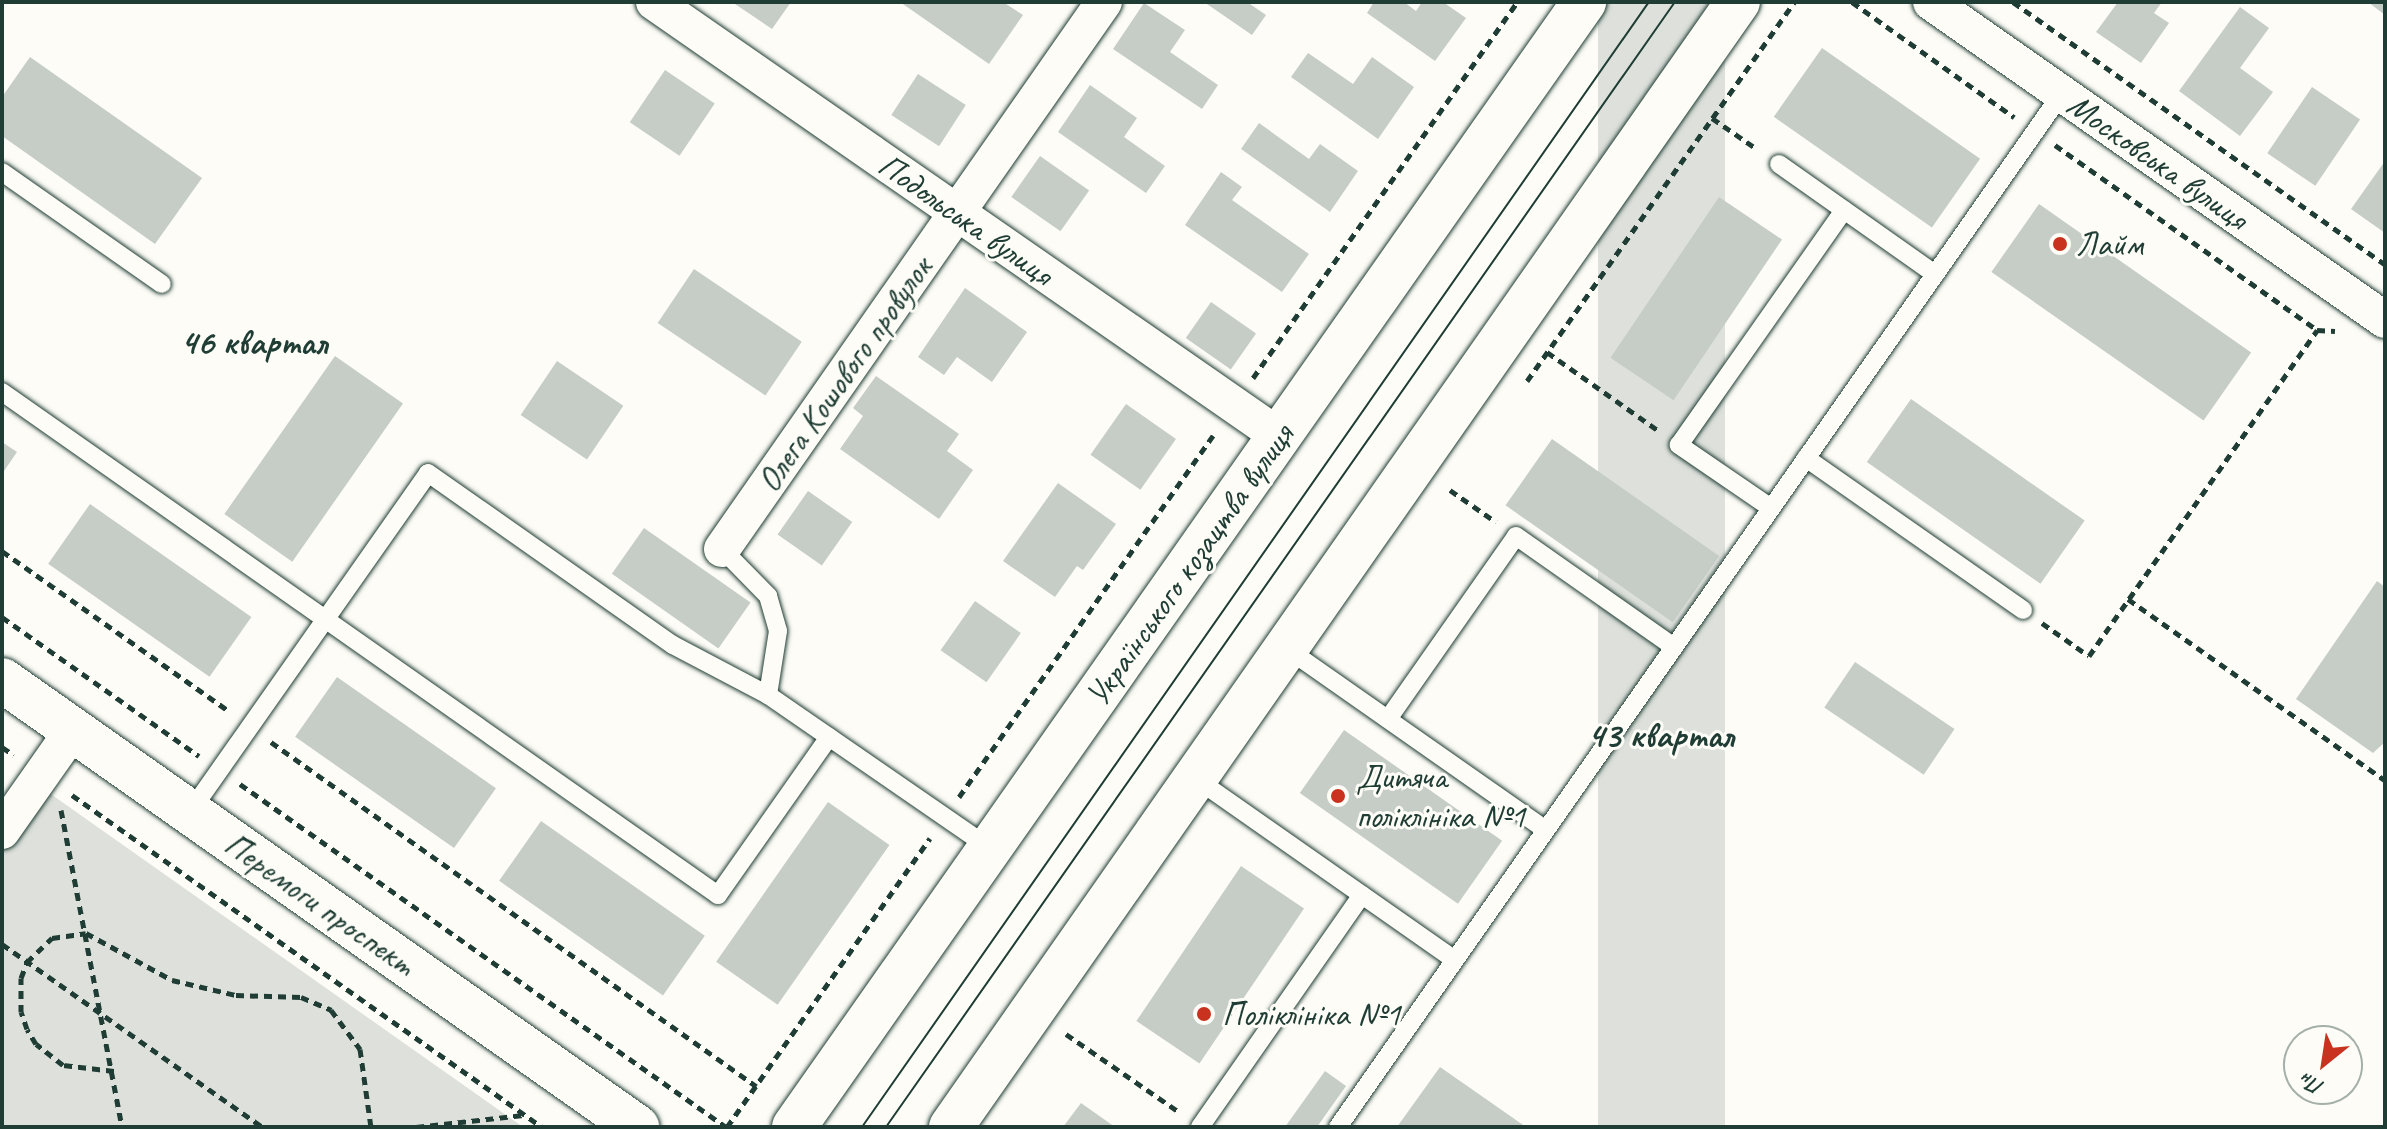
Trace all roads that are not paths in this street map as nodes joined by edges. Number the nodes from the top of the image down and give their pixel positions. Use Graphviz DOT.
graph roads {
  1 [pos="654,2"];
  2 [pos="1104,2"];
  3 [pos="1584,2"];
  4 [pos="1738,2"];
  5 [pos="1931,2"];
  6 [pos="2062,93"];
  7 [pos="1779,164"];
  8 [pos="2,172"];
  9 [pos="1844,210"];
  10 [pos="957,212"];
  11 [pos="1935,274"];
  12 [pos="162,284"];
  13 [pos="2385,320"];
  14 [pos="2,392"];
  15 [pos="1279,436"];
  16 [pos="1806,458"];
  17 [pos="1771,508"];
  18 [pos="722,549"];
  19 [pos="2023,610"];
  20 [pos="326,619"];
  21 [pos="1674,647"];
  22 [pos="1286,648"];
  23 [pos="2,680"];
  24 [pos="768,695"];
  25 [pos="1388,719"];
  26 [pos="73,730"];
  27 [pos="829,737"];
  28 [pos="1195,778"];
  29 [pos="190,812"];
  30 [pos="1546,830"];
  31 [pos="2,831"];
  32 [pos="990,848"];
  33 [pos="1362,895"];
  34 [pos="1455,960"];
  35 [pos="637,1127"];
  36 [pos="794,1127"];
  37 [pos="951,1127"];
  38 [pos="1200,1127"];
  39 [pos="1338,1127"];
  1 -- 10 [label="street, Подольська вулиця"];
  2 -- 10 [label="street, Олега Кошового провулок"];
  3 -- 15 [label="street, Українського козацтва вулиця"];
  4 -- 22 [label="street"];
  5 -- 6 [label="street, Московська вулиця"];
  6 -- 11 [label="lane"];
  6 -- 13 [label="street, Московська вулиця"];
  7 -- 9 [label="lane"];
  8 -- 12 [label="lane"];
  9 -- 11 [label="lane"];
  9 -- 17 [label="lane"];
  10 -- 15 [label="street, Подольська вулиця"];
  10 -- 18 [label="street, Олега Кошового провулок"];
  11 -- 16 [label="lane"];
  14 -- 20 [label="lane"];
  15 -- 32 [label="street, Українського козацтва вулиця"];
  16 -- 17 [label="lane"];
  16 -- 19 [label="lane"];
  17 -- 21 [label="lane"];
  18 -- 24 [label="lane"];
  20 -- 24 [label="lane"];
  20 -- 27 [label="lane"];
  20 -- 29 [label="lane"];
  21 -- 25 [label="lane"];
  21 -- 30 [label="lane"];
  22 -- 25 [label="lane"];
  22 -- 28 [label="street"];
  23 -- 26 [label="street, Перемоги проспект"];
  24 -- 27 [label="lane"];
  25 -- 30 [label="lane"];
  26 -- 29 [label="street, Перемоги проспект"];
  26 -- 31 [label="street"];
  27 -- 32 [label="lane"];
  28 -- 33 [label="lane"];
  28 -- 37 [label="street"];
  29 -- 35 [label="street, Перемоги проспект"];
  30 -- 34 [label="lane"];
  32 -- 36 [label="street, Українського козацтва вулиця"];
  33 -- 34 [label="lane"];
  33 -- 38 [label="lane"];
  34 -- 39 [label="lane"];
}
